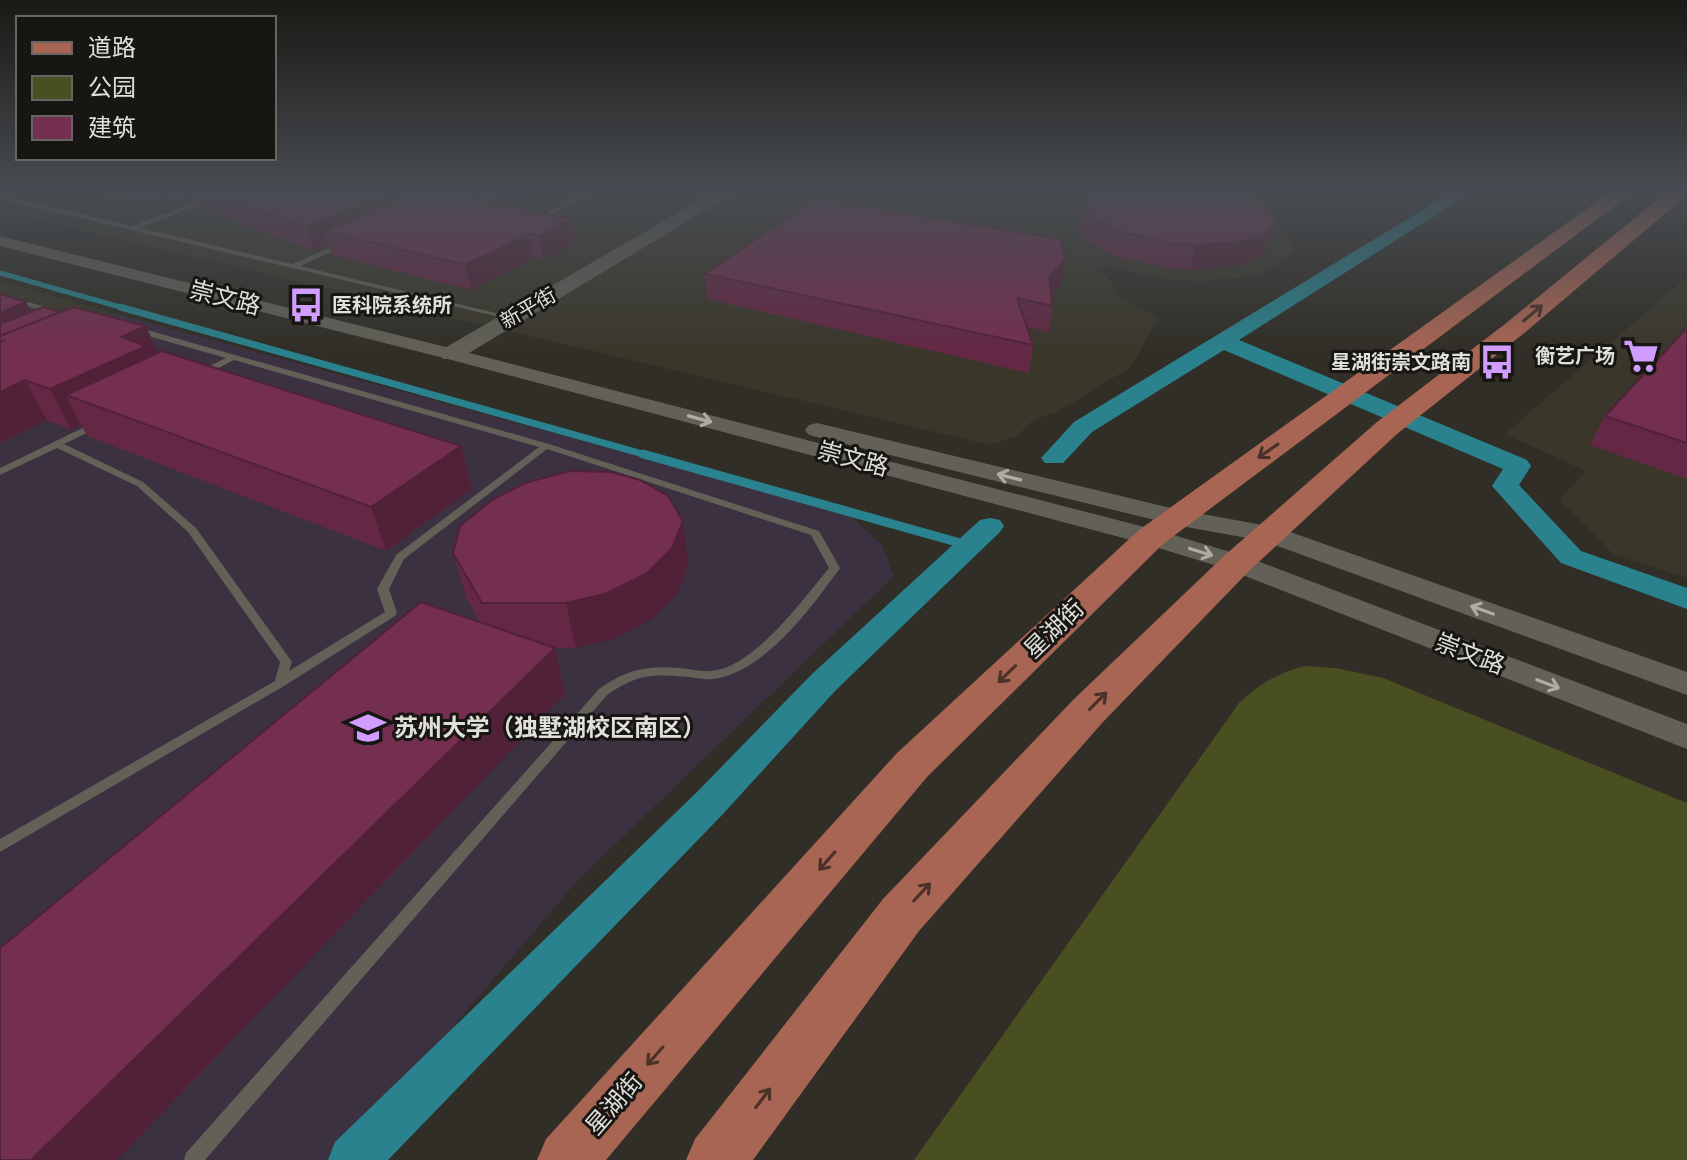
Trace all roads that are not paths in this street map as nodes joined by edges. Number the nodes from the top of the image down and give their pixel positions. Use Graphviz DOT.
graph roads {
  1 [pos="13,244"];
  2 [pos="55,244"];
  3 [pos="201,244"];
  4 [pos="344,244"];
  5 [pos="638,244"];
  6 [pos="1552,244"];
  7 [pos="1614,244"];
  8 [pos="293,266"];
  9 [pos="0,296"];
  10 [pos="69,316"];
  11 [pos="512,318"];
  12 [pos="120,326"];
  13 [pos="459,349"];
  14 [pos="233,357"];
  15 [pos="192,377"];
  16 [pos="111,418"];
  17 [pos="57,444"];
  18 [pos="546,446"];
  19 [pos="936,470"];
  20 [pos="0,472"];
  21 [pos="1163,527"];
  22 [pos="1270,534"];
  23 [pos="1237,563"];
  24 [pos="280,683"];
  25 [pos="1687,684"];
  26 [pos="1687,737"];
  27 [pos="0,846"];
  28 [pos="193,1160"];
  29 [pos="567,1160"];
  30 [pos="716,1160"];
  1 -- 13 [label="street, 崇文路"];
  2 -- 13 [label="street, 崇文路"];
  3 -- 8 [label="lane"];
  4 -- 8 [label="lane"];
  5 -- 11 [label="main road, 新平街"];
  6 -- 21 [label="main road, 星湖街, one-way"];
  22 -- 7 [label="main road, one-way"];
  8 -- 11 [label="lane"];
  9 -- 10 [label="lane"];
  11 -- 13 [label="main road, 新平街"];
  12 -- 14 [label="lane"];
  13 -- 19 [label="street, 崇文路"];
  14 -- 15 [label="lane"];
  14 -- 18 [label="lane"];
  16 -- 17 [label="lane"];
  17 -- 20 [label="lane"];
  17 -- 24 [label="lane"];
  18 -- 24 [label="lane"];
  18 -- 28 [label="lane"];
  19 -- 21 [label="street, 崇文路"];
  21 -- 19 [label="street, 崇文路, one-way"];
  21 -- 22 [label="street, 崇文路"];
  21 -- 23 [label="street, 崇文路, one-way"];
  21 -- 29 [label="main road, 星湖街, one-way"];
  22 -- 23 [label="main road"];
  25 -- 22 [label="street, 崇文路, one-way"];
  23 -- 26 [label="street, 崇文路, one-way"];
  30 -- 23 [label="main road, one-way"];
  24 -- 27 [label="lane"];
}
